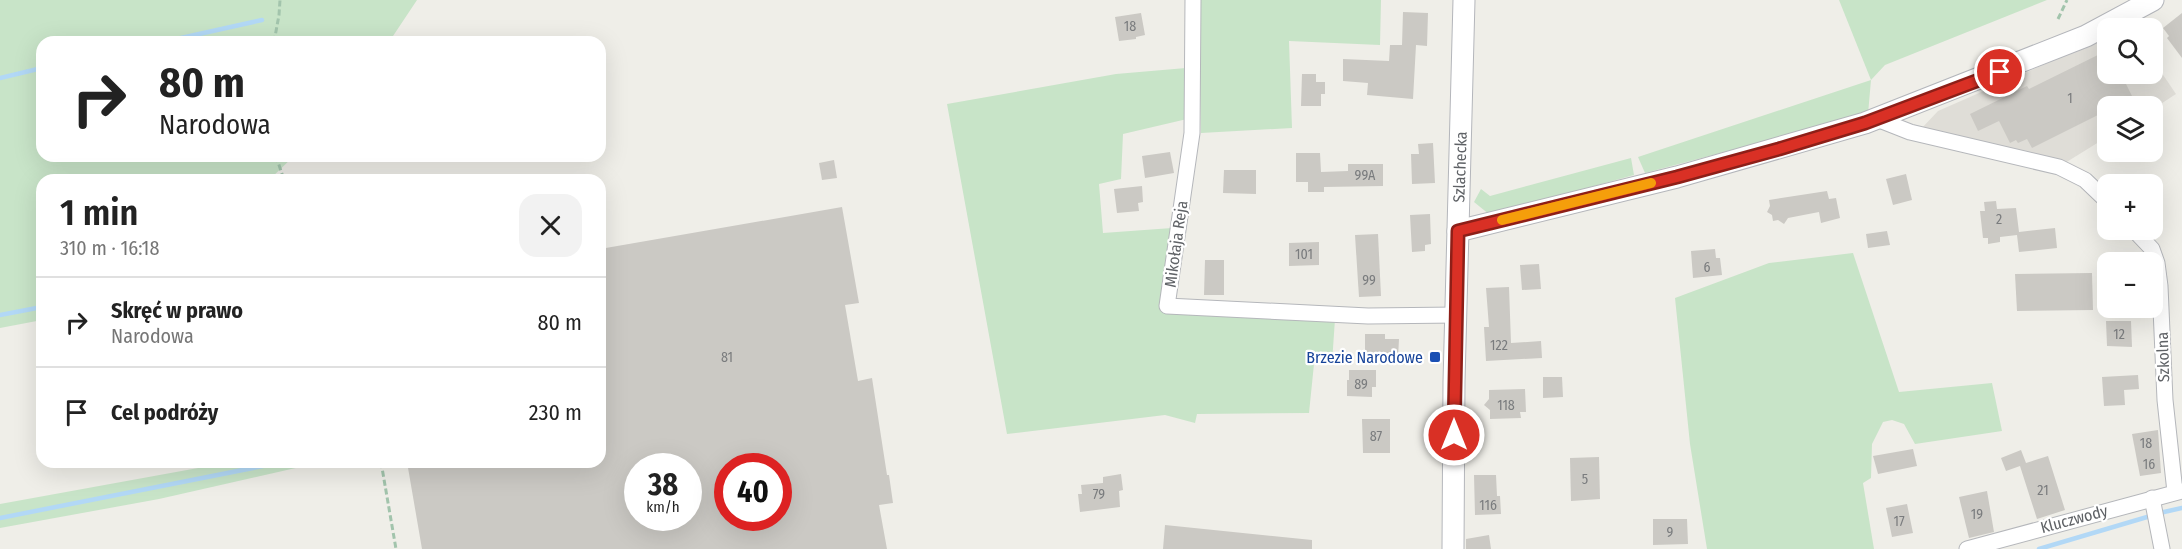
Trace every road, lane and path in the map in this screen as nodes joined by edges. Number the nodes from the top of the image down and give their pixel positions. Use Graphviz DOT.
graph roads {
  1 [pos="280,0"];
  2 [pos="1193,0"];
  3 [pos="1464,0"];
  4 [pos="2067,0"];
  5 [pos="2153,0"];
  6 [pos="2058,19"];
  7 [pos="275,36"];
  8 [pos="1877,118"];
  9 [pos="2097,191"];
  10 [pos="1458,231"];
  11 [pos="2143,240"];
  12 [pos="1457,315"];
  13 [pos="382,468"];
  14 [pos="2179,492"];
  15 [pos="2153,501"];
  16 [pos="396,549"];
  17 [pos="1453,549"];
  18 [pos="1967,549"];
  19 [pos="2162,549"];
  1 -- 7 [label="path"];
  2 -- 12 [label="street, Mikołaja Reja"];
  3 -- 10 [label="street, Szlachecka"];
  4 -- 6 [label="path"];
  5 -- 8 [label="street"];
  8 -- 9 [label="street"];
  8 -- 10 [label="street"];
  10 -- 12 [label="street, Szlachecka"];
  11 -- 14 [label="street, Szkolna"];
  12 -- 17 [label="street, Szlachecka"];
  13 -- 16 [label="path"];
  14 -- 15 [label="street, Kluczwody"];
  15 -- 18 [label="street, Kluczwody"];
  15 -- 19 [label="street"];
}
